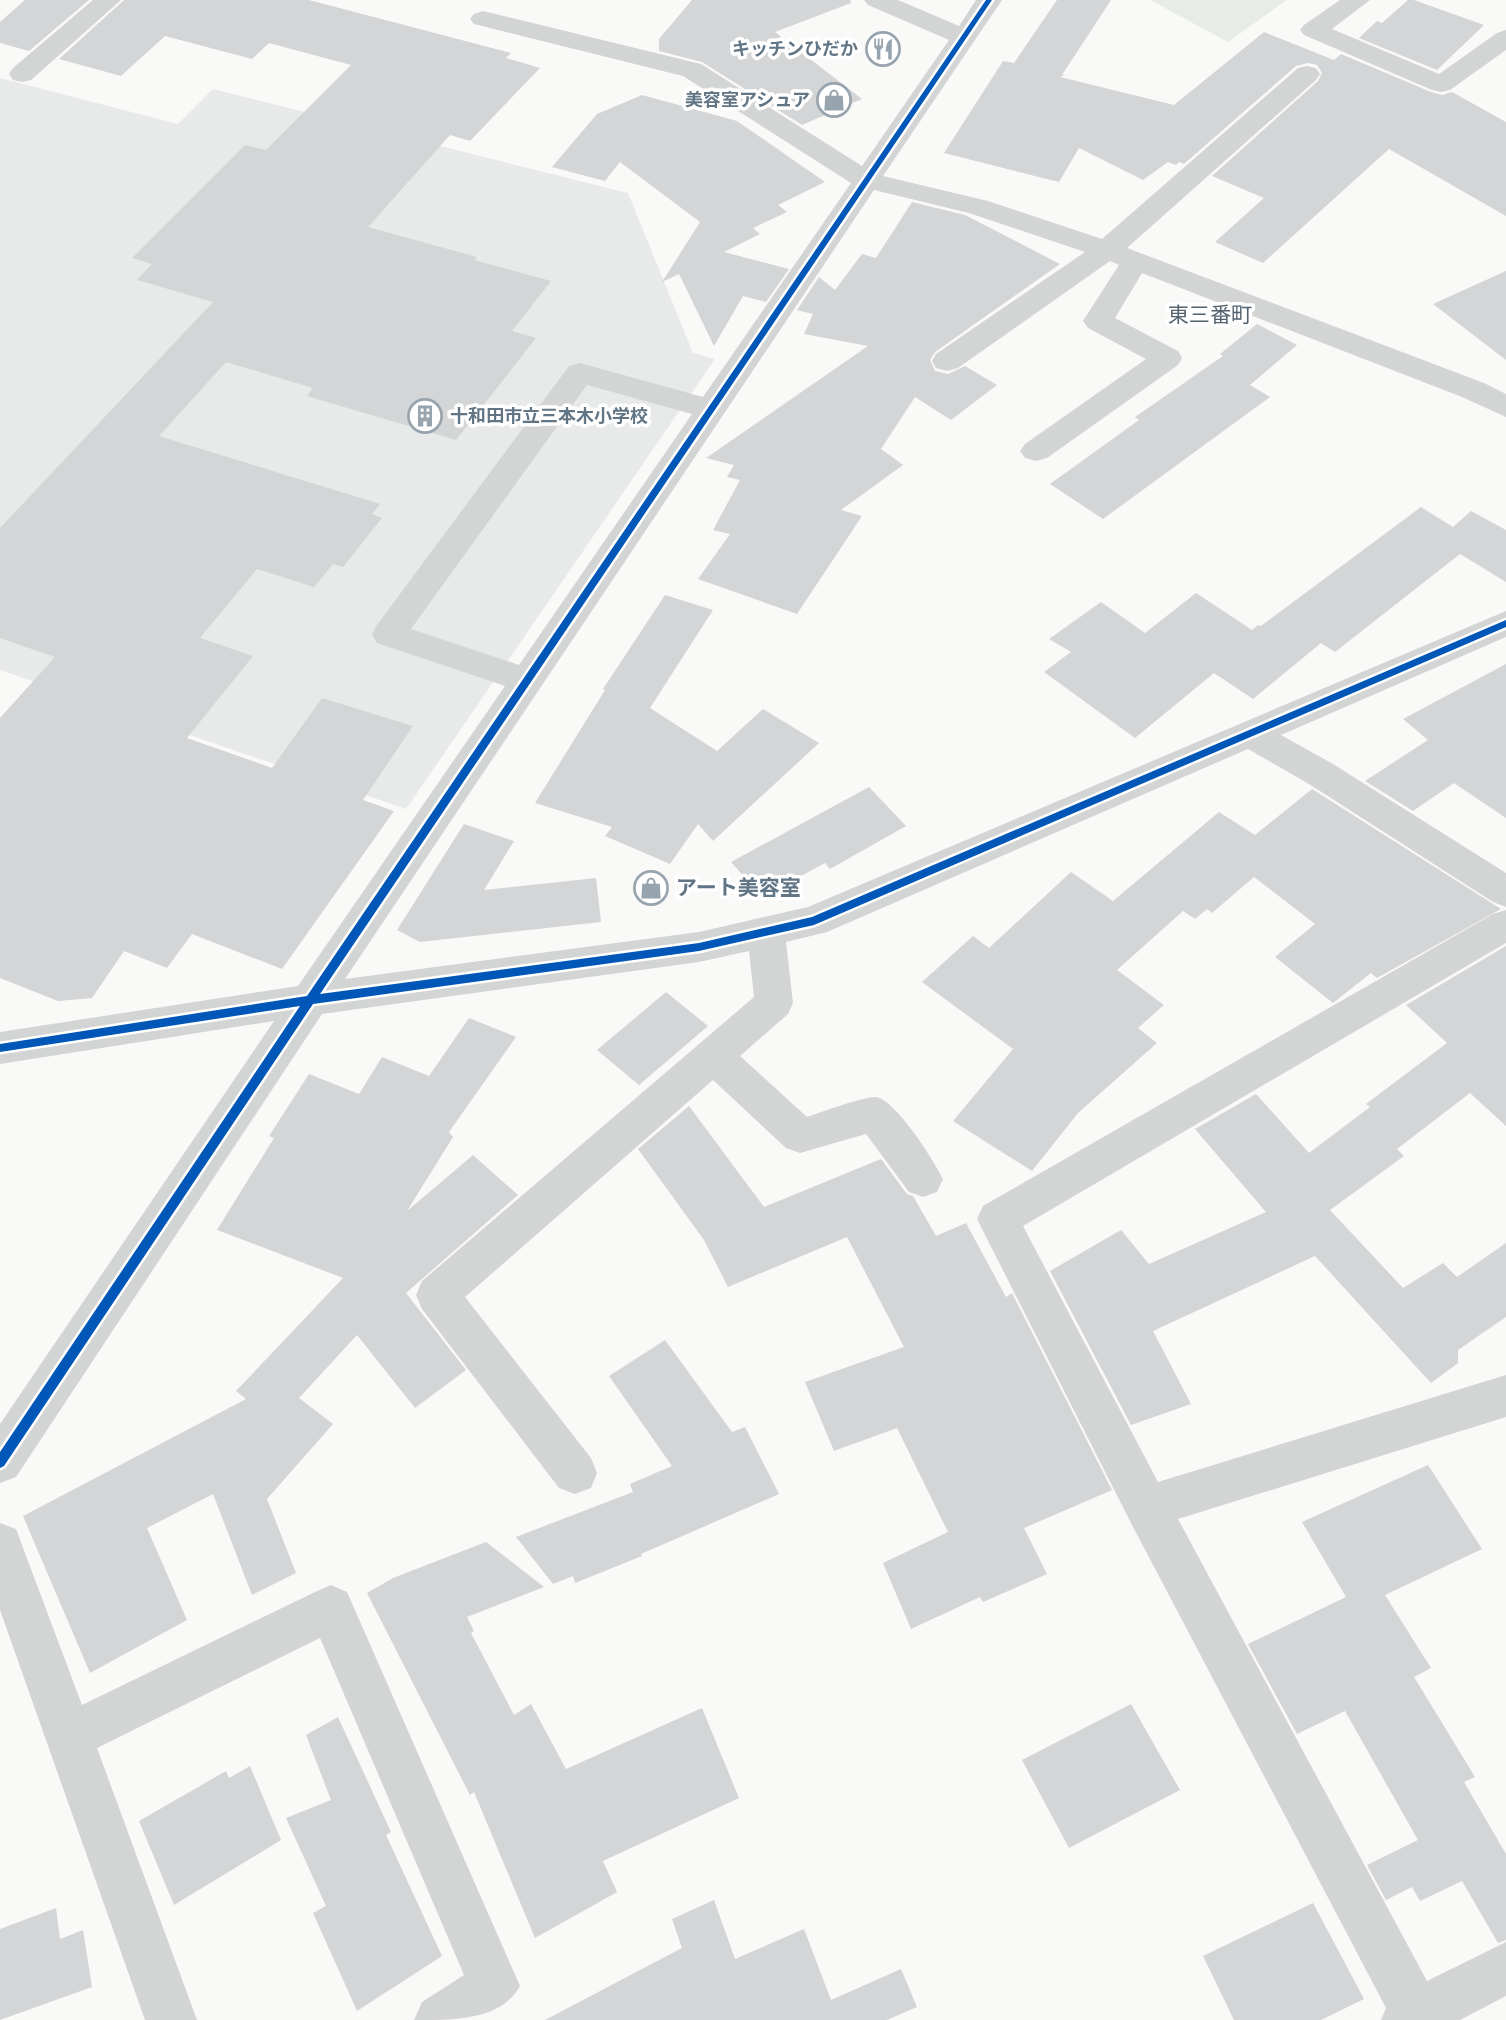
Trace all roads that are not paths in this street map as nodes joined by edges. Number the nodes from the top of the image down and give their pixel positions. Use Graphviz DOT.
graph roads {
  1 [pos="108,0"];
  2 [pos="877,0"];
  3 [pos="989,0"];
  4 [pos="1357,0"];
  5 [pos="483,19"];
  6 [pos="964,37"];
  7 [pos="1506,38"];
  8 [pos="1307,74"];
  9 [pos="22,75"];
  10 [pos="866,180"];
  11 [pos="1107,250"];
  12 [pos="1136,261"];
  13 [pos="947,361"];
  14 [pos="1506,407"];
  15 [pos="713,410"];
  16 [pos="1036,451"];
  17 [pos="1506,623"];
  18 [pos="528,681"];
  19 [pos="1251,734"];
  20 [pos="1506,892"];
  21 [pos="1506,926"];
  22 [pos="766,934"];
  23 [pos="310,1000"];
  24 [pos="0,1048"];
  25 [pos="713,1056"];
  26 [pos="923,1179"];
  27 [pos="1506,1396"];
  28 [pos="0,1462"];
  29 [pos="575,1473"];
  30 [pos="1147,1507"];
  31 [pos="0,1545"];
  32 [pos="70,1736"];
  33 [pos="1506,1968"];
  34 [pos="1415,2018"];
  35 [pos="171,2020"];
  36 [pos="440,2020"];
  1 -- 9 [label="street"];
  2 -- 6 [label="street"];
  3 -- 6 [label="street"];
  4 -- 7 [label="street"];
  5 -- 10 [label="street"];
  6 -- 10 [label="street"];
  8 -- 11 [label="street"];
  10 -- 11 [label="street"];
  10 -- 15 [label="street"];
  11 -- 12 [label="street"];
  11 -- 13 [label="street"];
  12 -- 14 [label="street"];
  12 -- 16 [label="street"];
  15 -- 18 [label="street"];
  15 -- 18 [label="street"];
  17 -- 19 [label="street"];
  18 -- 23 [label="street"];
  19 -- 20 [label="street"];
  19 -- 22 [label="street"];
  21 -- 30 [label="street"];
  22 -- 23 [label="street"];
  22 -- 25 [label="street"];
  23 -- 24 [label="street"];
  23 -- 28 [label="street"];
  25 -- 26 [label="street"];
  25 -- 29 [label="street"];
  27 -- 30 [label="street"];
  30 -- 34 [label="street"];
  31 -- 32 [label="street"];
  32 -- 35 [label="street"];
  32 -- 36 [label="street"];
  33 -- 34 [label="street"];
}
